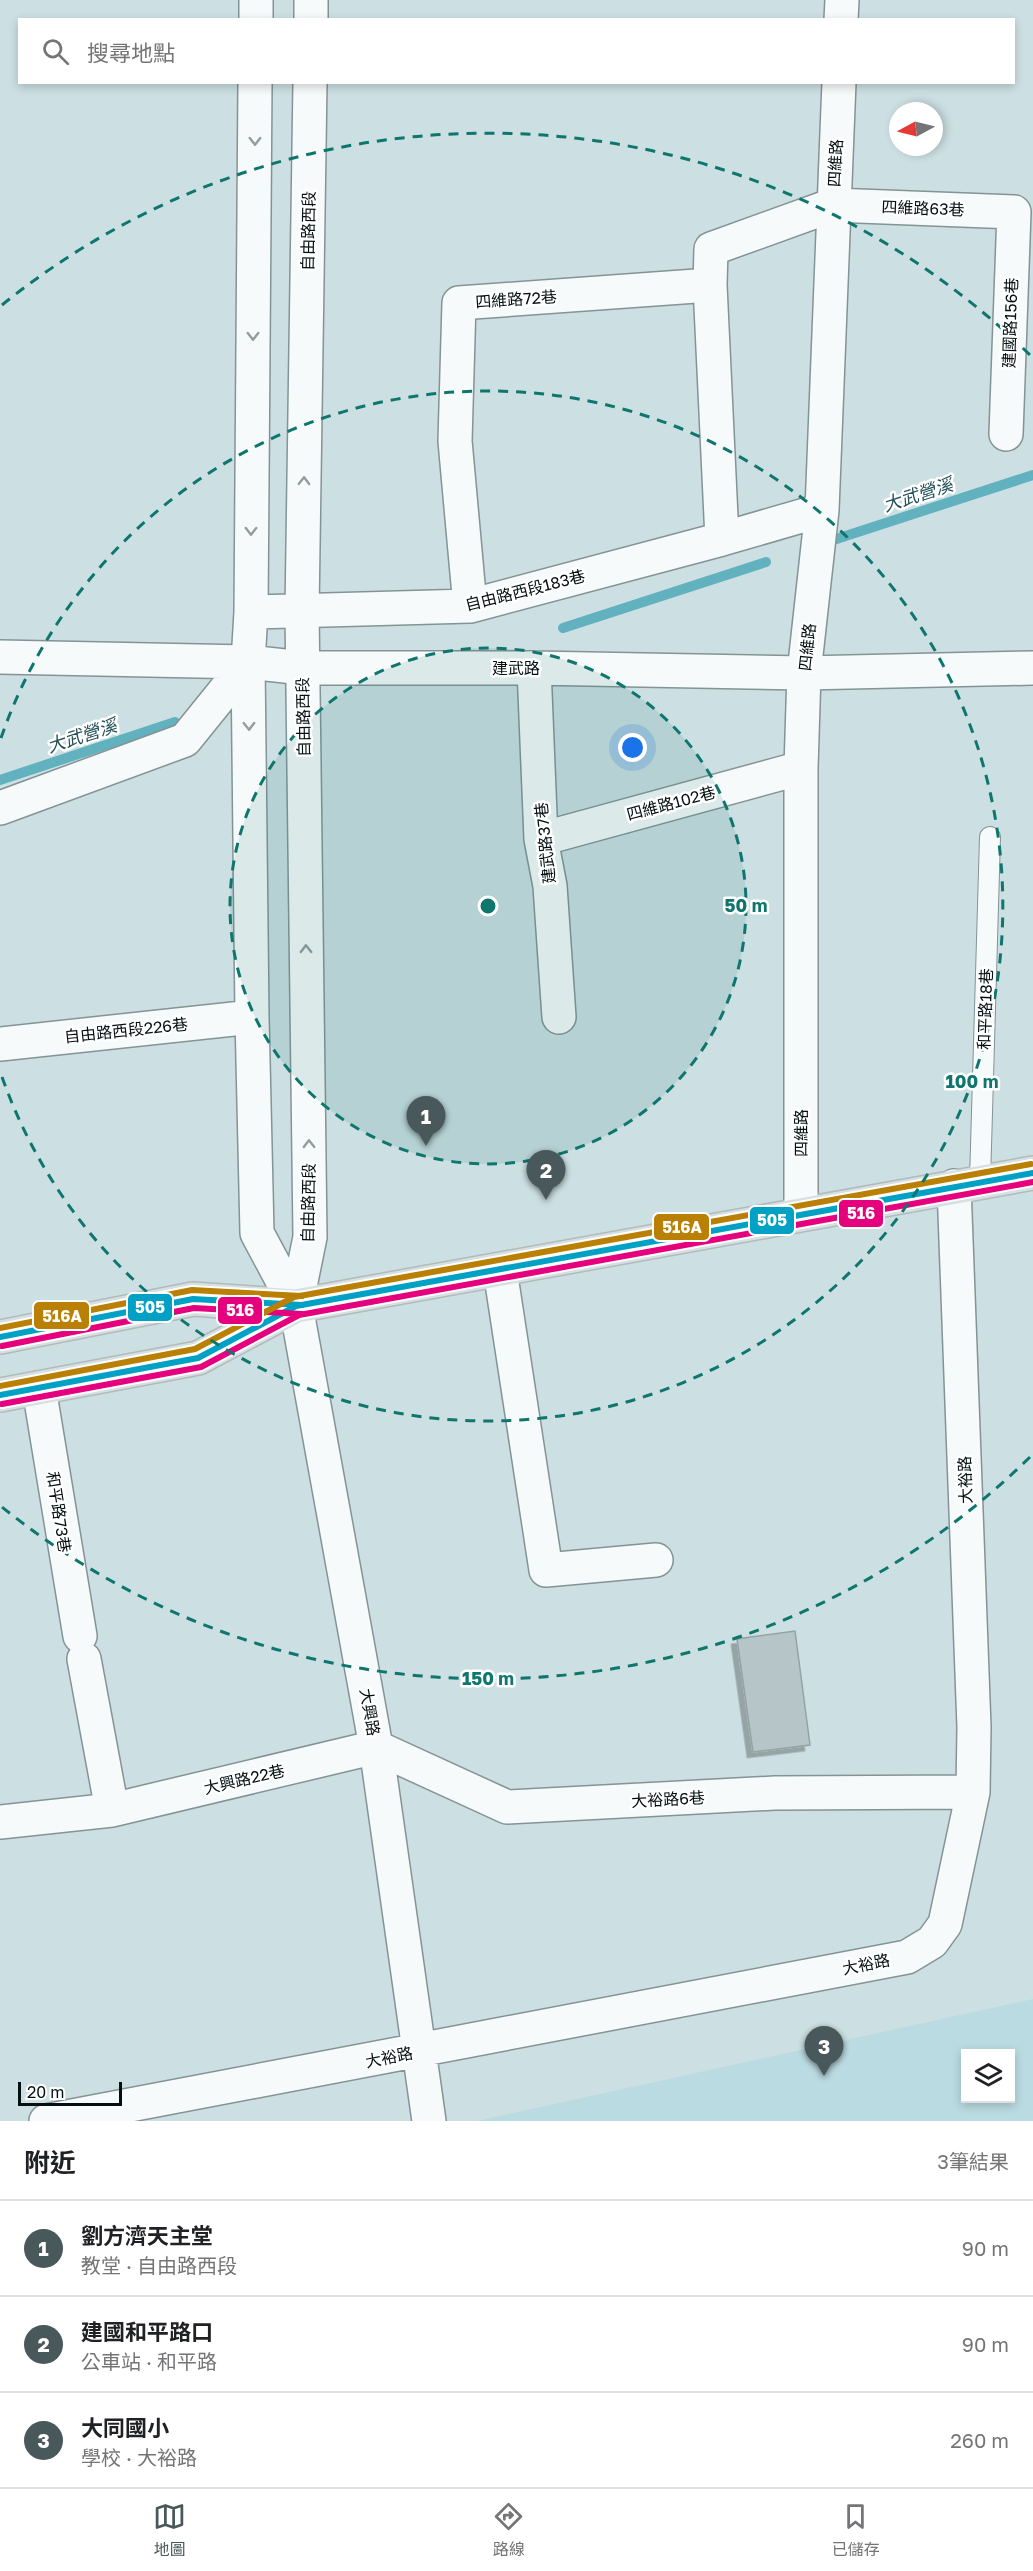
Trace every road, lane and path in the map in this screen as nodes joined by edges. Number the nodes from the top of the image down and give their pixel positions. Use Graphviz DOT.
graph roads {
  1 [pos="256,0"];
  2 [pos="311,0"];
  3 [pos="842,0"];
  4 [pos="256,18"];
  5 [pos="311,18"];
  6 [pos="842,18"];
  7 [pos="255,84"];
  8 [pos="310,84"];
  9 [pos="838,84"];
  10 [pos="833,205"];
  11 [pos="1014,212"];
  12 [pos="710,285"];
  13 [pos="1006,434"];
  14 [pos="819,533"];
  15 [pos="722,539"];
  16 [pos="470,606"];
  17 [pos="302,611"];
  18 [pos="251,612"];
  19 [pos="0,657"];
  20 [pos="248,662"];
  21 [pos="303,668"];
  22 [pos="534,668"];
  23 [pos="1033,668"];
  24 [pos="804,674"];
  25 [pos="801,768"];
  26 [pos="0,808"];
  27 [pos="990,837"];
  28 [pos="541,838"];
  29 [pos="252,1017"];
  30 [pos="559,1017"];
  31 [pos="0,1044"];
  32 [pos="1033,1173"];
  33 [pos="967,1183"];
  34 [pos="801,1213"];
  35 [pos="500,1270"];
  36 [pos="296,1306"];
  37 [pos="0,1337"];
  38 [pos="39,1388"];
  39 [pos="0,1395"];
  40 [pos="657,1560"];
  41 [pos="376,1748"];
  42 [pos="973,1792"];
  43 [pos="111,1810"];
  44 [pos="0,1822"];
  45 [pos="419,2051"];
  46 [pos="46,2121"];
  47 [pos="429,2121"];
  1 -- 4 [label="street"];
  2 -- 5 [label="street"];
  3 -- 6 [label="street"];
  7 -- 18 [label="street, one-way"];
  17 -- 8 [label="street, 自由路西段, one-way"];
  9 -- 10 [label="street, 四維路"];
  10 -- 11 [label="street, 四維路63巷"];
  10 -- 12 [label="street"];
  10 -- 14 [label="street, 四維路"];
  11 -- 13 [label="street, 建國路156巷"];
  12 -- 15 [label="street"];
  12 -- 16 [label="street, 四維路72巷"];
  14 -- 15 [label="street, 自由路西段183巷"];
  14 -- 24 [label="street, 四維路"];
  15 -- 16 [label="street, 自由路西段183巷"];
  16 -- 17 [label="street, 自由路西段183巷"];
  17 -- 18 [label="street, 自由路西段183巷"];
  17 -- 21 [label="street, 自由路西段"];
  18 -- 20 [label="street"];
  19 -- 20 [label="street, 建武路"];
  20 -- 21 [label="street, 建武路"];
  20 -- 26 [label="street"];
  20 -- 29 [label="street, one-way"];
  21 -- 22 [label="street, 建武路"];
  36 -- 21 [label="street, 自由路西段, one-way"];
  22 -- 24 [label="street, 建武路"];
  22 -- 28 [label="street, 建武路37巷"];
  23 -- 24 [label="street, 建武路"];
  24 -- 25 [label="street, 四維路"];
  25 -- 28 [label="street, 四維路102巷"];
  25 -- 34 [label="street, 四維路"];
  27 -- 33 [label="lane, 和平路18巷"];
  28 -- 30 [label="street, 建武路37巷"];
  29 -- 31 [label="street, 自由路西段226巷"];
  29 -- 36 [label="street"];
  32 -- 33 [label="main road"];
  33 -- 34 [label="main road"];
  33 -- 42 [label="street, 大裕路"];
  34 -- 35 [label="main road"];
  35 -- 36 [label="main road"];
  35 -- 40 [label="street"];
  36 -- 37 [label="main road"];
  36 -- 38 [label="main road"];
  36 -- 41 [label="street, 大興路"];
  38 -- 39 [label="main road"];
  38 -- 43 [label="street, 和平路73巷"];
  41 -- 42 [label="street, 大裕路6巷"];
  41 -- 43 [label="street, 大興路22巷"];
  41 -- 45 [label="street, 大興路"];
  42 -- 45 [label="street, 大裕路"];
  43 -- 44 [label="street, 大興路22巷"];
  45 -- 46 [label="street, 大裕路"];
  45 -- 47 [label="street, 大興路"];
}
